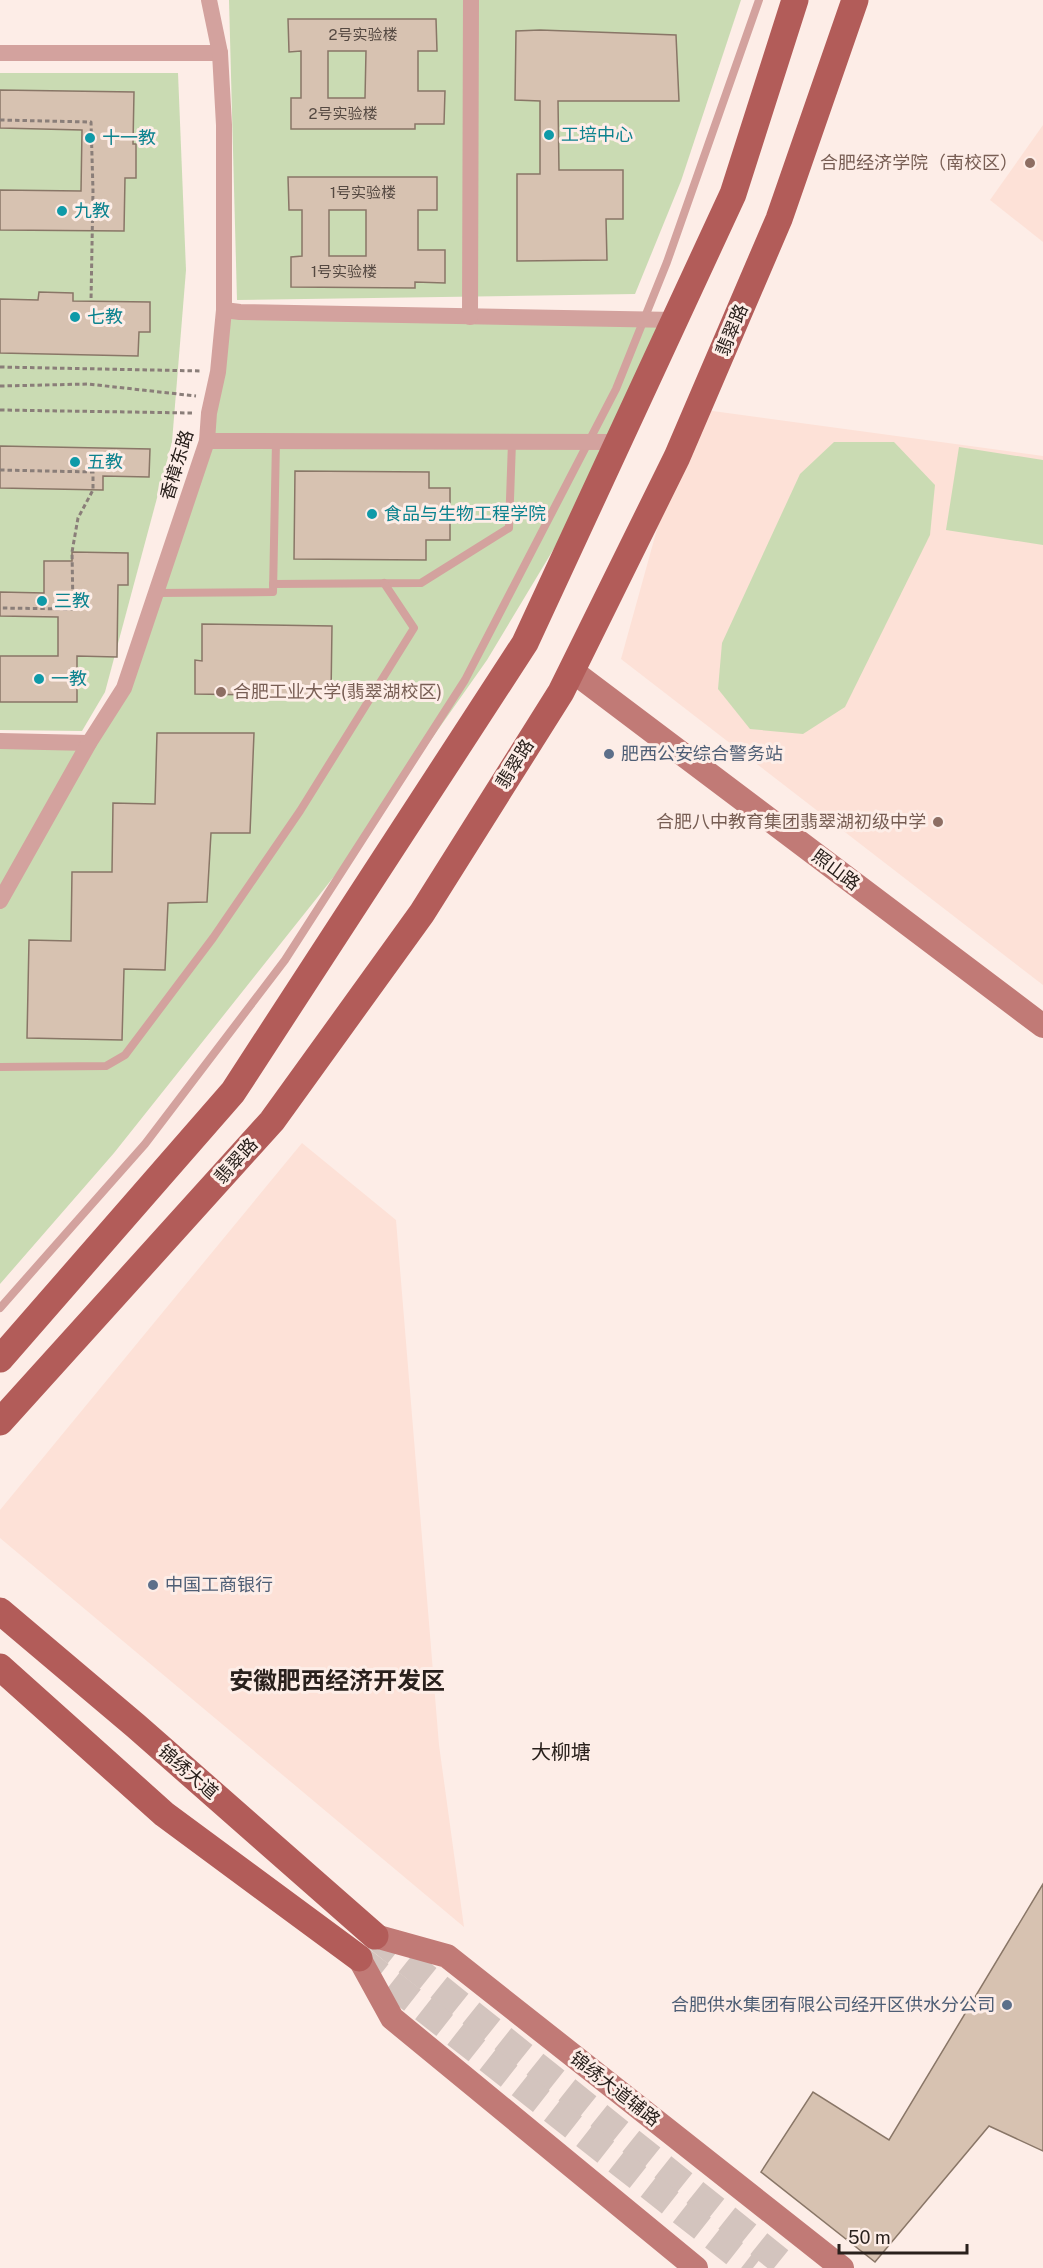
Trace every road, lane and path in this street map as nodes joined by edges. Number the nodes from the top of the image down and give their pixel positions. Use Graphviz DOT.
graph roads {
  1 [pos="209,0"];
  2 [pos="471,0"];
  3 [pos="759,0"];
  4 [pos="795,0"];
  5 [pos="855,0"];
  6 [pos="0,53"];
  7 [pos="220,53"];
  8 [pos="0,120"];
  9 [pos="91,301"];
  10 [pos="224,310"];
  11 [pos="470,316"];
  12 [pos="644,320"];
  13 [pos="675,320"];
  14 [pos="0,367"];
  15 [pos="218,372"];
  16 [pos="0,386"];
  17 [pos="211,405"];
  18 [pos="0,410"];
  19 [pos="207,441"];
  20 [pos="276,441"];
  21 [pos="512,442"];
  22 [pos="588,442"];
  23 [pos="618,442"];
  24 [pos="0,470"];
  25 [pos="384,583"];
  26 [pos="273,584"];
  27 [pos="156,593"];
  28 [pos="0,608"];
  29 [pos="571,670"];
  30 [pos="0,741"];
  31 [pos="89,743"];
  32 [pos="0,901"];
  33 [pos="1043,1026"];
  34 [pos="0,1067"];
  35 [pos="0,1308"];
  36 [pos="0,1359"];
  37 [pos="0,1422"];
  38 [pos="0,1611"];
  39 [pos="0,1667"];
  40 [pos="375,1936"];
  41 [pos="359,1958"];
  42 [pos="696,2268"];
  43 [pos="842,2268"];
  1 -- 7 [label="street, 香樟东路"];
  2 -- 11 [label="street"];
  3 -- 12 [label="lane"];
  4 -- 13 [label="main road"];
  5 -- 29 [label="main road, 翡翠路"];
  6 -- 7 [label="street"];
  7 -- 10 [label="street, 香樟东路"];
  8 -- 9 [label="path"];
  10 -- 11 [label="street"];
  10 -- 15 [label="street, 香樟东路"];
  11 -- 12 [label="street"];
  12 -- 13 [label="street"];
  12 -- 22 [label="lane"];
  13 -- 23 [label="main road"];
  14 -- 15 [label="path"];
  15 -- 17 [label="street, 香樟东路"];
  16 -- 17 [label="path"];
  17 -- 18 [label="path"];
  17 -- 19 [label="street, 香樟东路"];
  19 -- 20 [label="street"];
  19 -- 27 [label="street, 香樟东路"];
  20 -- 21 [label="street"];
  20 -- 26 [label="lane"];
  21 -- 22 [label="street"];
  21 -- 25 [label="lane"];
  22 -- 23 [label="street"];
  22 -- 35 [label="lane"];
  23 -- 36 [label="main road"];
  24 -- 28 [label="path"];
  25 -- 26 [label="lane"];
  25 -- 34 [label="lane"];
  26 -- 27 [label="lane"];
  27 -- 31 [label="street, 香樟东路"];
  29 -- 33 [label="street, 照山路"];
  29 -- 37 [label="main road, 翡翠路"];
  30 -- 31 [label="street"];
  31 -- 32 [label="street, 香樟东路"];
  38 -- 40 [label="main road, 锦绣大道"];
  39 -- 41 [label="main road"];
  40 -- 43 [label="street, 锦绣大道辅路"];
  41 -- 42 [label="street"];
}
